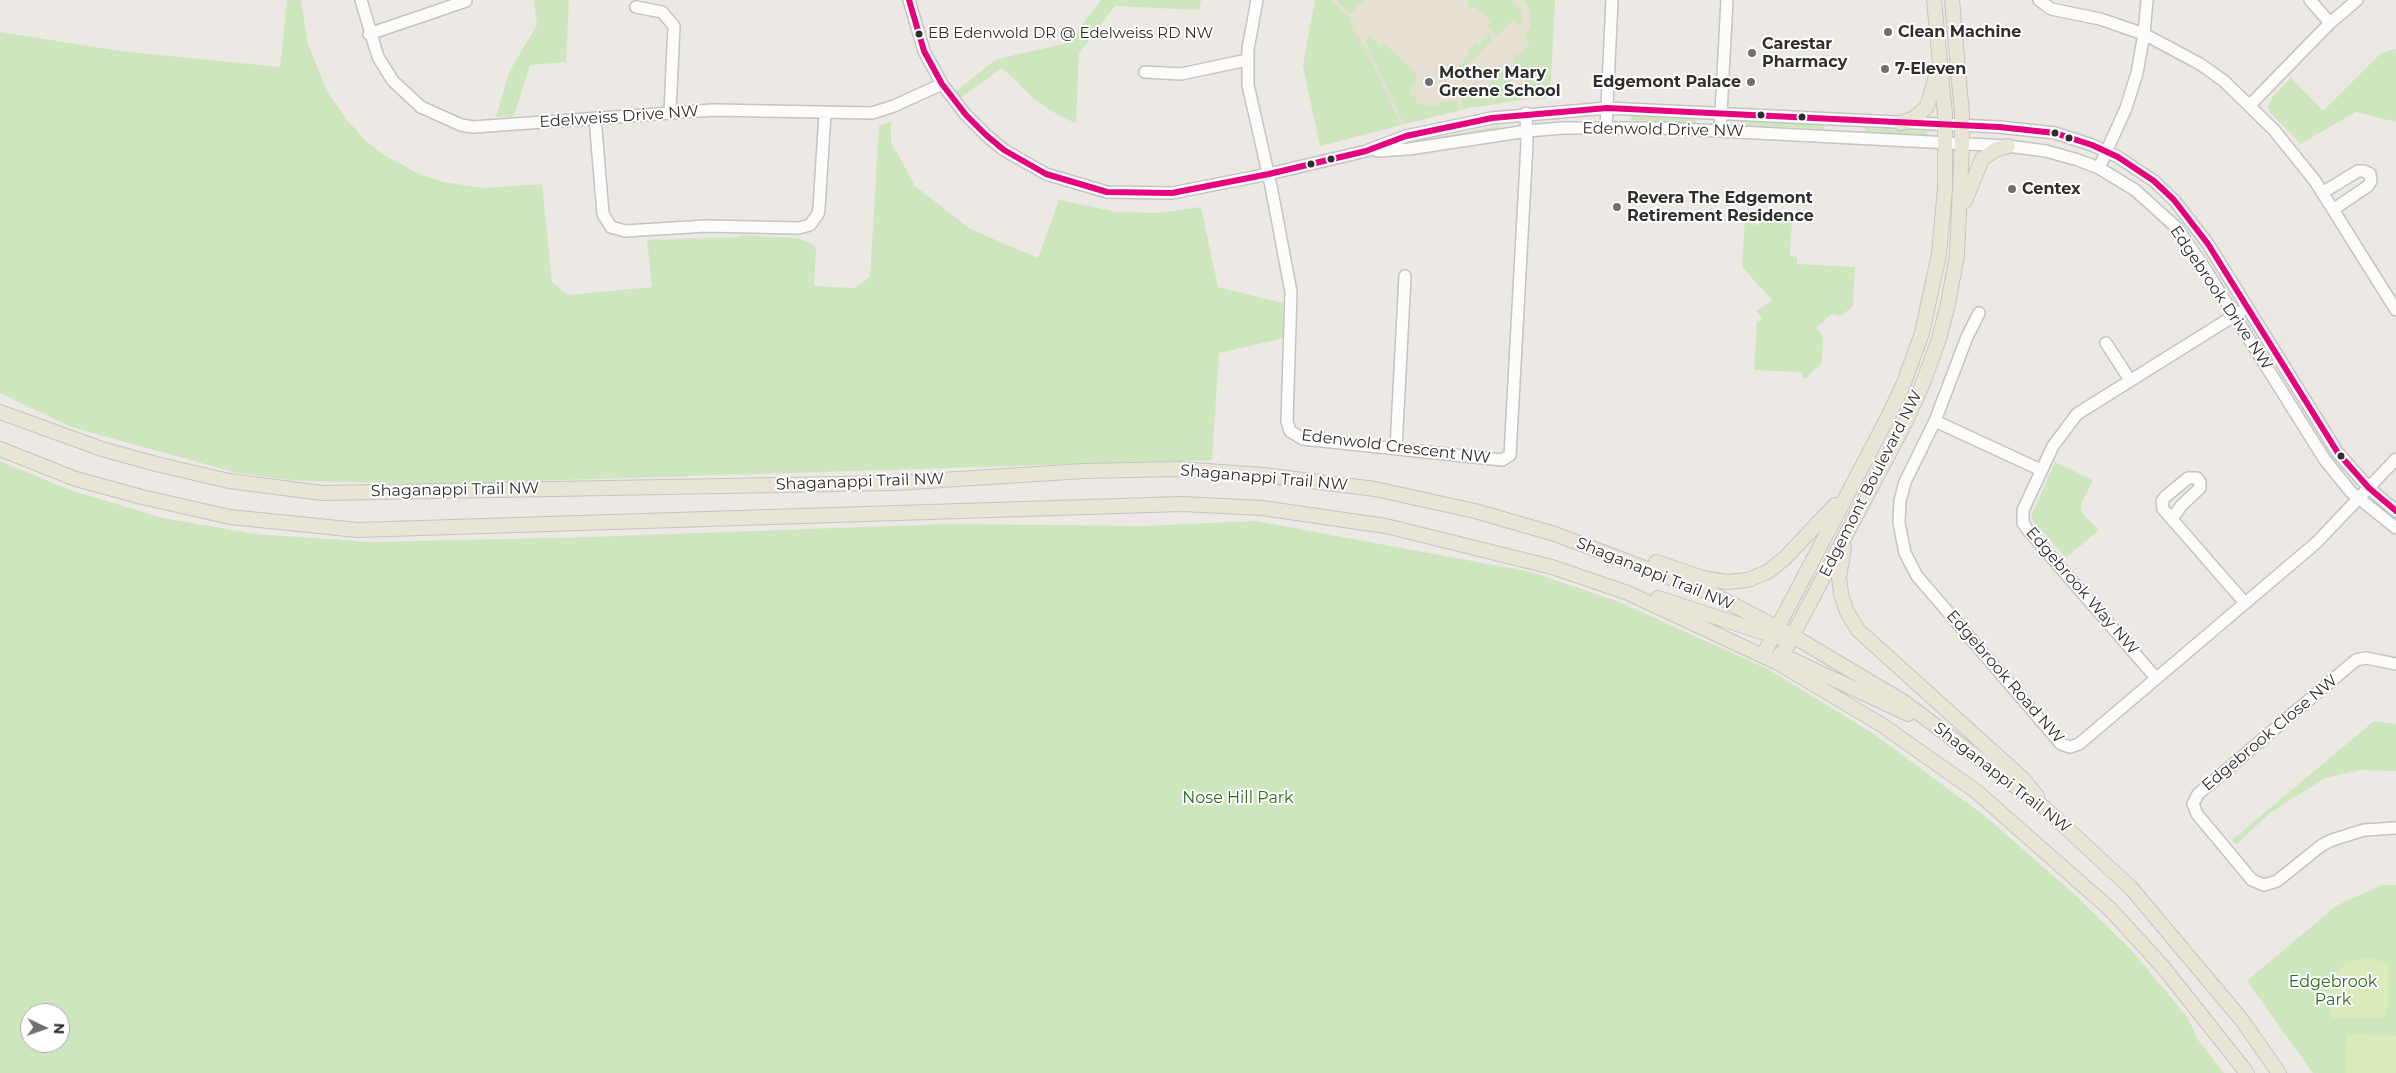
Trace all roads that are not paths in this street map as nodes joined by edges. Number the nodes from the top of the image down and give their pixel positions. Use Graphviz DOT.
graph roads {
  1 [pos="362,0"];
  2 [pos="909,0"];
  3 [pos="1257,0"];
  4 [pos="1612,0"];
  5 [pos="1727,0"];
  6 [pos="1934,0"];
  7 [pos="1952,0"];
  8 [pos="2039,0"];
  9 [pos="2147,0"];
  10 [pos="2310,0"];
  11 [pos="2357,0"];
  12 [pos="466,1"];
  13 [pos="636,7"];
  14 [pos="2330,23"];
  15 [pos="369,34"];
  16 [pos="2144,34"];
  17 [pos="1247,60"];
  18 [pos="1940,62"];
  19 [pos="1145,72"];
  20 [pos="942,84"];
  21 [pos="2250,105"];
  22 [pos="1607,108"];
  23 [pos="670,112"];
  24 [pos="1721,113"];
  25 [pos="824,114"];
  26 [pos="1526,114"];
  27 [pos="595,118"];
  28 [pos="1901,123"];
  29 [pos="1945,126"];
  30 [pos="1961,126"];
  31 [pos="1606,128"];
  32 [pos="1720,131"];
  33 [pos="1527,132"];
  34 [pos="1944,143"];
  35 [pos="1962,144"];
  36 [pos="2008,146"];
  37 [pos="1366,151"];
  38 [pos="2107,151"];
  39 [pos="2099,168"];
  40 [pos="1268,174"];
  41 [pos="2322,193"];
  42 [pos="2334,209"];
  43 [pos="1960,214"];
  44 [pos="1405,276"];
  45 [pos="2248,308"];
  46 [pos="2396,309"];
  47 [pos="1979,313"];
  48 [pos="2234,315"];
  49 [pos="2106,343"];
  50 [pos="2130,380"];
  51 [pos="0,412"];
  52 [pos="1935,421"];
  53 [pos="1396,448"];
  54 [pos="0,449"];
  55 [pos="2396,459"];
  56 [pos="2041,470"];
  57 [pos="1850,488"];
  58 [pos="2369,488"];
  59 [pos="2359,499"];
  60 [pos="2396,511"];
  61 [pos="1854,516"];
  62 [pos="2172,519"];
  63 [pos="2396,528"];
  64 [pos="1596,548"];
  65 [pos="1628,593"];
  66 [pos="2244,603"];
  67 [pos="1774,632"];
  68 [pos="1793,636"];
  69 [pos="1763,655"];
  70 [pos="1781,659"];
  71 [pos="2396,664"];
  72 [pos="2156,678"];
  73 [pos="1938,728"];
  74 [pos="2046,809"];
  75 [pos="2396,828"];
  76 [pos="2247,1073"];
  77 [pos="2279,1073"];
  1 -- 15 [label="street, Edelweiss Drive NW"];
  2 -- 20 [label="street, Edenwold Drive NW"];
  3 -- 17 [label="street"];
  4 -- 22 [label="street"];
  5 -- 24 [label="street"];
  6 -- 18 [label="main road, Edgemont Boulevard NW"];
  7 -- 30 [label="main road, Edgemont Boulevard NW"];
  8 -- 16 [label="street"];
  9 -- 16 [label="street"];
  10 -- 14 [label="street"];
  11 -- 14 [label="street"];
  12 -- 15 [label="street"];
  13 -- 23 [label="street"];
  14 -- 21 [label="street"];
  15 -- 27 [label="street, Edelweiss Drive NW"];
  16 -- 21 [label="street"];
  16 -- 38 [label="street"];
  17 -- 19 [label="street"];
  17 -- 40 [label="street"];
  18 -- 28 [label="main road"];
  18 -- 29 [label="main road, Edgemont Boulevard NW"];
  20 -- 25 [label="street, Edelweiss Drive NW"];
  20 -- 40 [label="street, Edenwold Drive NW"];
  21 -- 41 [label="street"];
  22 -- 24 [label="street, Edenwold Drive NW"];
  22 -- 26 [label="street, Edenwold Drive NW"];
  22 -- 31 [label="street"];
  23 -- 25 [label="street, Edelweiss Drive NW"];
  23 -- 27 [label="street, Edelweiss Drive NW"];
  24 -- 28 [label="street, Edenwold Drive NW"];
  24 -- 32 [label="street"];
  25 -- 27 [label="street"];
  26 -- 33 [label="street, Edenwold Crescent NW"];
  26 -- 37 [label="street, Edenwold Drive NW"];
  28 -- 29 [label="street, Edenwold Drive NW"];
  29 -- 30 [label="street, Edgebrook Drive NW"];
  29 -- 34 [label="main road, Edgemont Boulevard NW"];
  30 -- 35 [label="main road, Edgemont Boulevard NW"];
  30 -- 38 [label="street, Edgebrook Drive NW"];
  31 -- 32 [label="street, Edenwold Drive NW"];
  31 -- 33 [label="street, Edenwold Drive NW"];
  32 -- 34 [label="street, Edenwold Drive NW"];
  33 -- 37 [label="street, Edenwold Drive NW"];
  33 -- 53 [label="street, Edenwold Crescent NW"];
  34 -- 35 [label="street, Edenwold Drive NW"];
  34 -- 57 [label="main road, Edgemont Boulevard NW"];
  35 -- 36 [label="street, Edgebrook Drive NW"];
  35 -- 43 [label="main road, Edgemont Boulevard NW"];
  36 -- 39 [label="street, Edgebrook Drive NW"];
  36 -- 43 [label="main road"];
  37 -- 40 [label="street, Edenwold Drive NW"];
  38 -- 39 [label="street"];
  38 -- 45 [label="street, Edgebrook Drive NW"];
  39 -- 48 [label="street, Edgebrook Drive NW"];
  40 -- 53 [label="street, Edenwold Crescent NW"];
  41 -- 42 [label="street"];
  41 -- 42 [label="street"];
  42 -- 46 [label="street"];
  43 -- 61 [label="main road, Edgemont Boulevard NW"];
  44 -- 53 [label="street"];
  45 -- 48 [label="street, Edgebrook Way NW"];
  45 -- 58 [label="street, Edgebrook Drive NW"];
  47 -- 52 [label="street, Edgebrook Road NW"];
  48 -- 50 [label="street, Edgebrook Way NW"];
  48 -- 59 [label="street, Edgebrook Drive NW"];
  49 -- 50 [label="street"];
  50 -- 56 [label="street, Edgebrook Way NW"];
  51 -- 64 [label="main road, Shaganappi Trail NW"];
  52 -- 56 [label="street"];
  52 -- 72 [label="street, Edgebrook Road NW"];
  54 -- 65 [label="main road, Shaganappi Trail NW"];
  55 -- 58 [label="street, Edgebrook Road NW"];
  56 -- 72 [label="street, Edgebrook Way NW"];
  57 -- 64 [label="main road"];
  57 -- 67 [label="main road, Edgemont Boulevard NW"];
  58 -- 59 [label="street, Edgebrook Road NW"];
  58 -- 60 [label="street, Edgebrook Drive NW"];
  59 -- 63 [label="street, Edgebrook Drive NW"];
  59 -- 66 [label="street, Edgebrook Road NW"];
  61 -- 68 [label="main road, Edgemont Boulevard NW"];
  61 -- 74 [label="main road"];
  62 -- 66 [label="street"];
  64 -- 67 [label="main road, Shaganappi Trail NW"];
  65 -- 67 [label="main road"];
  65 -- 69 [label="main road, Shaganappi Trail NW"];
  66 -- 72 [label="street, Edgebrook Road NW"];
  67 -- 68 [label="main road, Shaganappi Trail NW"];
  67 -- 69 [label="main road, Edgemont Boulevard NW"];
  68 -- 70 [label="main road, Edgemont Boulevard NW"];
  68 -- 73 [label="main road, Shaganappi Trail NW"];
  69 -- 70 [label="main road, Shaganappi Trail NW"];
  70 -- 73 [label="main road"];
  70 -- 76 [label="main road, Shaganappi Trail NW"];
  71 -- 75 [label="street, Edgebrook Close NW"];
  73 -- 74 [label="main road, Shaganappi Trail NW"];
  74 -- 77 [label="main road, Shaganappi Trail NW"];
}
